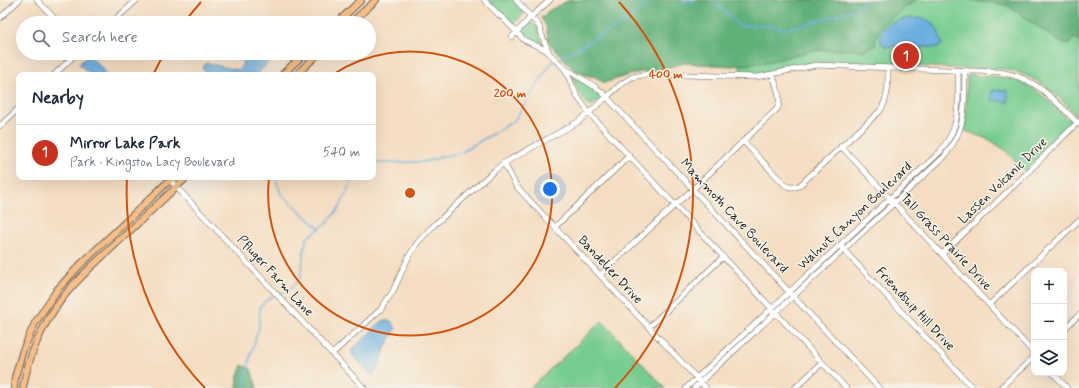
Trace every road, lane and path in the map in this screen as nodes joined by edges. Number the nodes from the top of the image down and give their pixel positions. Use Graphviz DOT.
graph roads {
  1 [pos="19,0"];
  2 [pos="37,0"];
  3 [pos="137,0"];
  4 [pos="361,0"];
  5 [pos="376,0"];
  6 [pos="484,0"];
  7 [pos="516,0"];
  8 [pos="550,0"];
  9 [pos="52,16"];
  10 [pos="119,16"];
  11 [pos="344,16"];
  12 [pos="359,16"];
  13 [pos="531,17"];
  14 [pos="0,18"];
  15 [pos="514,34"];
  16 [pos="550,53"];
  17 [pos="70,60"];
  18 [pos="298,60"];
  19 [pos="306,60"];
  20 [pos="312,60"];
  21 [pos="308,64"];
  22 [pos="564,68"];
  23 [pos="888,68"];
  24 [pos="958,70"];
  25 [pos="964,70"];
  26 [pos="57,72"];
  27 [pos="285,72"];
  28 [pos="299,72"];
  29 [pos="773,74"];
  30 [pos="608,97"];
  31 [pos="16,111"];
  32 [pos="589,113"];
  33 [pos="1078,123"];
  34 [pos="0,126"];
  35 [pos="743,141"];
  36 [pos="842,146"];
  37 [pos="629,156"];
  38 [pos="504,163"];
  39 [pos="170,180"];
  40 [pos="173,180"];
  41 [pos="184,180"];
  42 [pos="177,187"];
  43 [pos="693,189"];
  44 [pos="892,201"];
  45 [pos="675,205"];
  46 [pos="1079,220"];
  47 [pos="555,227"];
  48 [pos="842,247"];
  49 [pos="942,254"];
  50 [pos="723,257"];
  51 [pos="600,275"];
  52 [pos="790,292"];
  53 [pos="794,297"];
  54 [pos="989,305"];
  55 [pos="771,308"];
  56 [pos="776,313"];
  57 [pos="1079,315"];
  58 [pos="1067,326"];
  59 [pos="649,328"];
  60 [pos="1031,350"];
  61 [pos="332,354"];
  62 [pos="1031,360"];
  63 [pos="822,363"];
  64 [pos="1056,376"];
  65 [pos="16,377"];
  66 [pos="24,379"];
  67 [pos="698,380"];
  68 [pos="14,388"];
  69 [pos="23,388"];
  70 [pos="364,388"];
  71 [pos="686,388"];
  72 [pos="694,388"];
  73 [pos="706,388"];
  74 [pos="795,388"];
  75 [pos="846,388"];
  76 [pos="879,388"];
  77 [pos="973,388"];
  78 [pos="1000,388"];
  79 [pos="1067,388"];
  1 -- 14 [label="street"];
  2 -- 9 [label="street"];
  3 -- 10 [label="street"];
  4 -- 11 [label="main road"];
  5 -- 12 [label="main road"];
  6 -- 15 [label="street, Mammoth Cave Boulevard"];
  7 -- 13 [label="street, Mammoth Cave Boulevard"];
  8 -- 13 [label="street"];
  13 -- 15 [label="street"];
  13 -- 16 [label="street, Mammoth Cave Boulevard"];
  15 -- 16 [label="street, Mammoth Cave Boulevard"];
  16 -- 22 [label="street, Mammoth Cave Boulevard"];
  17 -- 26 [label="street"];
  18 -- 27 [label="main road"];
  19 -- 21 [label="street"];
  20 -- 21 [label="main road"];
  21 -- 28 [label="main road"];
  22 -- 30 [label="street, Mammoth Cave Boulevard"];
  22 -- 32 [label="street, Mammoth Cave Boulevard"];
  23 -- 24 [label="street"];
  23 -- 29 [label="street"];
  23 -- 36 [label="street"];
  24 -- 25 [label="street"];
  24 -- 44 [label="street, Walnut Canyon Boulevard"];
  25 -- 33 [label="street"];
  25 -- 44 [label="street, Walnut Canyon Boulevard"];
  29 -- 30 [label="street"];
  29 -- 35 [label="street"];
  30 -- 32 [label="street"];
  30 -- 43 [label="street, Mammoth Cave Boulevard"];
  31 -- 34 [label="street"];
  32 -- 37 [label="street, Mammoth Cave Boulevard"];
  32 -- 38 [label="street"];
  33 -- 49 [label="street, Lassen Volcanic Drive"];
  35 -- 36 [label="street"];
  35 -- 43 [label="street"];
  36 -- 44 [label="street, Tall Grass Prairie Drive"];
  37 -- 45 [label="street, Mammoth Cave Boulevard"];
  37 -- 47 [label="street"];
  38 -- 47 [label="street, Bandelier Drive"];
  38 -- 61 [label="street"];
  39 -- 65 [label="main road"];
  40 -- 42 [label="street, Pfluger Farm Lane"];
  41 -- 42 [label="main road"];
  42 -- 61 [label="street, Pfluger Farm Lane"];
  42 -- 66 [label="main road"];
  43 -- 45 [label="street"];
  43 -- 52 [label="street, Mammoth Cave Boulevard"];
  44 -- 48 [label="street, Walnut Canyon Boulevard"];
  44 -- 49 [label="street, Tall Grass Prairie Drive"];
  45 -- 50 [label="street, Mammoth Cave Boulevard"];
  45 -- 51 [label="street"];
  46 -- 54 [label="street"];
  47 -- 51 [label="street, Bandelier Drive"];
  48 -- 52 [label="street, Walnut Canyon Boulevard"];
  48 -- 53 [label="street, Walnut Canyon Boulevard"];
  48 -- 77 [label="street, Friendship Hill Drive"];
  49 -- 54 [label="street, Tall Grass Prairie Drive"];
  50 -- 55 [label="street, Mammoth Cave Boulevard"];
  50 -- 59 [label="street"];
  51 -- 59 [label="street, Bandelier Drive"];
  52 -- 53 [label="street, Mammoth Cave Boulevard"];
  52 -- 55 [label="street, Walnut Canyon Boulevard"];
  53 -- 56 [label="street, Walnut Canyon Boulevard"];
  53 -- 76 [label="street, Mammoth Cave Boulevard"];
  54 -- 60 [label="street, Tall Grass Prairie Drive"];
  55 -- 56 [label="street, Mammoth Cave Boulevard"];
  55 -- 67 [label="street, Walnut Canyon Boulevard"];
  56 -- 63 [label="street, Mammoth Cave Boulevard"];
  56 -- 67 [label="street, Walnut Canyon Boulevard"];
  57 -- 58 [label="street"];
  59 -- 67 [label="street, Bandelier Drive"];
  61 -- 70 [label="street, Pfluger Farm Lane"];
  62 -- 78 [label="street"];
  63 -- 74 [label="street"];
  63 -- 75 [label="street, Mammoth Cave Boulevard"];
  64 -- 79 [label="street"];
  65 -- 66 [label="street"];
  65 -- 68 [label="main road"];
  66 -- 69 [label="main road"];
  67 -- 71 [label="street, Walnut Canyon Boulevard"];
  67 -- 72 [label="street, Walnut Canyon Boulevard"];
  67 -- 73 [label="street, Bandelier Drive"];
}
